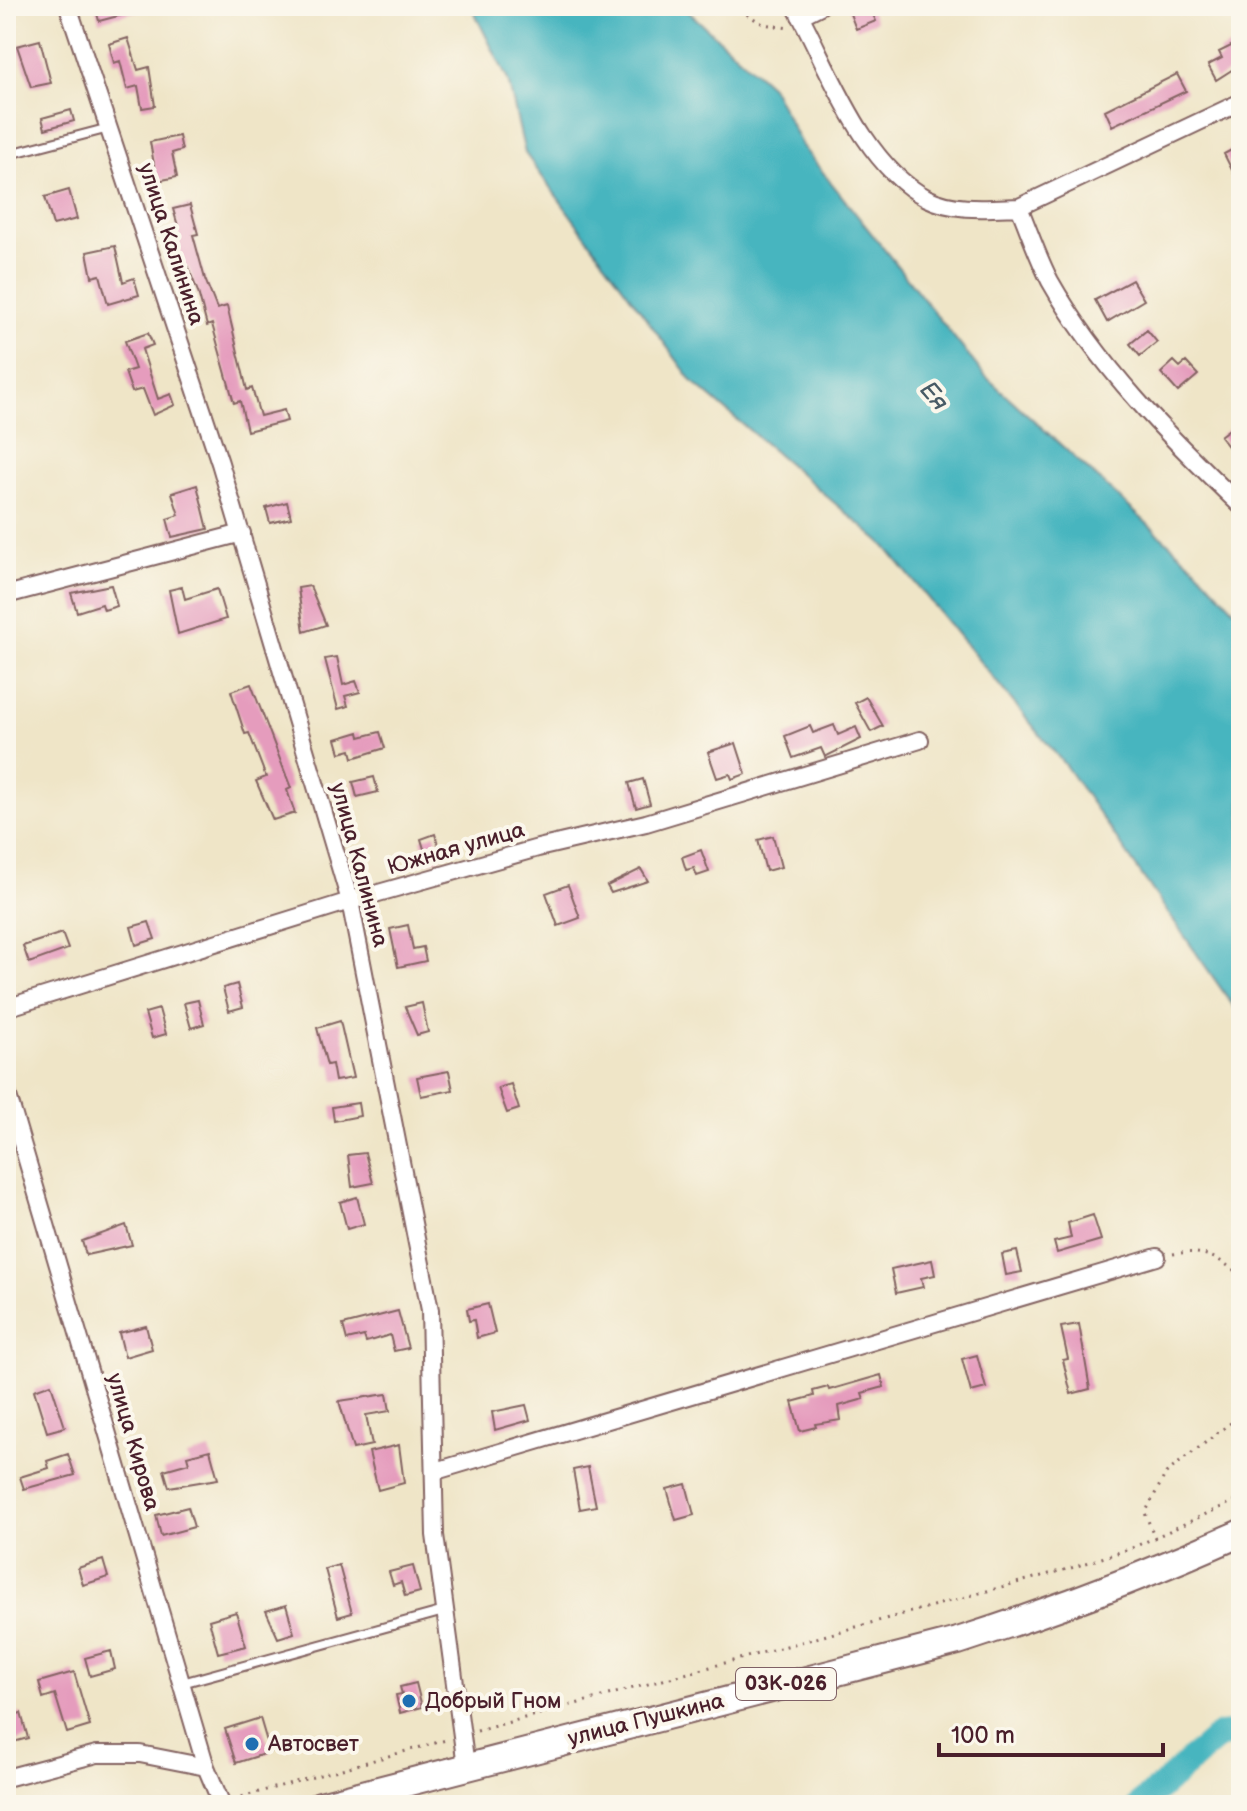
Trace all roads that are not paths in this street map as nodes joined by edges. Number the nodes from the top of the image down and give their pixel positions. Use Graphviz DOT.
graph roads {
  1 [pos="68,6"];
  2 [pos="820,6"];
  3 [pos="794,16"];
  4 [pos="1241,102"];
  5 [pos="110,128"];
  6 [pos="6,155"];
  7 [pos="1019,207"];
  8 [pos="1241,506"];
  9 [pos="242,533"];
  10 [pos="6,595"];
  11 [pos="920,740"];
  12 [pos="350,901"];
  13 [pos="6,1008"];
  14 [pos="6,1089"];
  15 [pos="1157,1257"];
  16 [pos="436,1471"];
  17 [pos="1241,1533"];
  18 [pos="444,1611"];
  19 [pos="181,1683"];
  20 [pos="466,1766"];
  21 [pos="206,1767"];
  22 [pos="6,1778"];
  23 [pos="221,1804"];
  24 [pos="320,1805"];
  1 -- 5 [label="street, улица Калинина"];
  2 -- 3 [label="street"];
  3 -- 7 [label="street"];
  4 -- 7 [label="street"];
  5 -- 6 [label="lane"];
  5 -- 9 [label="street, улица Калинина"];
  7 -- 8 [label="street"];
  9 -- 10 [label="street"];
  9 -- 12 [label="street, улица Калинина"];
  11 -- 12 [label="street, Южная улица"];
  12 -- 13 [label="street, Южная улица"];
  12 -- 16 [label="street, улица Калинина"];
  14 -- 19 [label="street, улица Кирова"];
  15 -- 16 [label="street"];
  16 -- 18 [label="street, улица Калинина"];
  17 -- 20 [label="main road, улица Пушкина / 03К-026"];
  18 -- 19 [label="lane"];
  18 -- 20 [label="street, улица Калинина"];
  19 -- 21 [label="street, улица Кирова"];
  20 -- 24 [label="main road, улица Пушкина / 03К-026"];
  21 -- 22 [label="street"];
  21 -- 23 [label="street, улица Кирова"];
}
